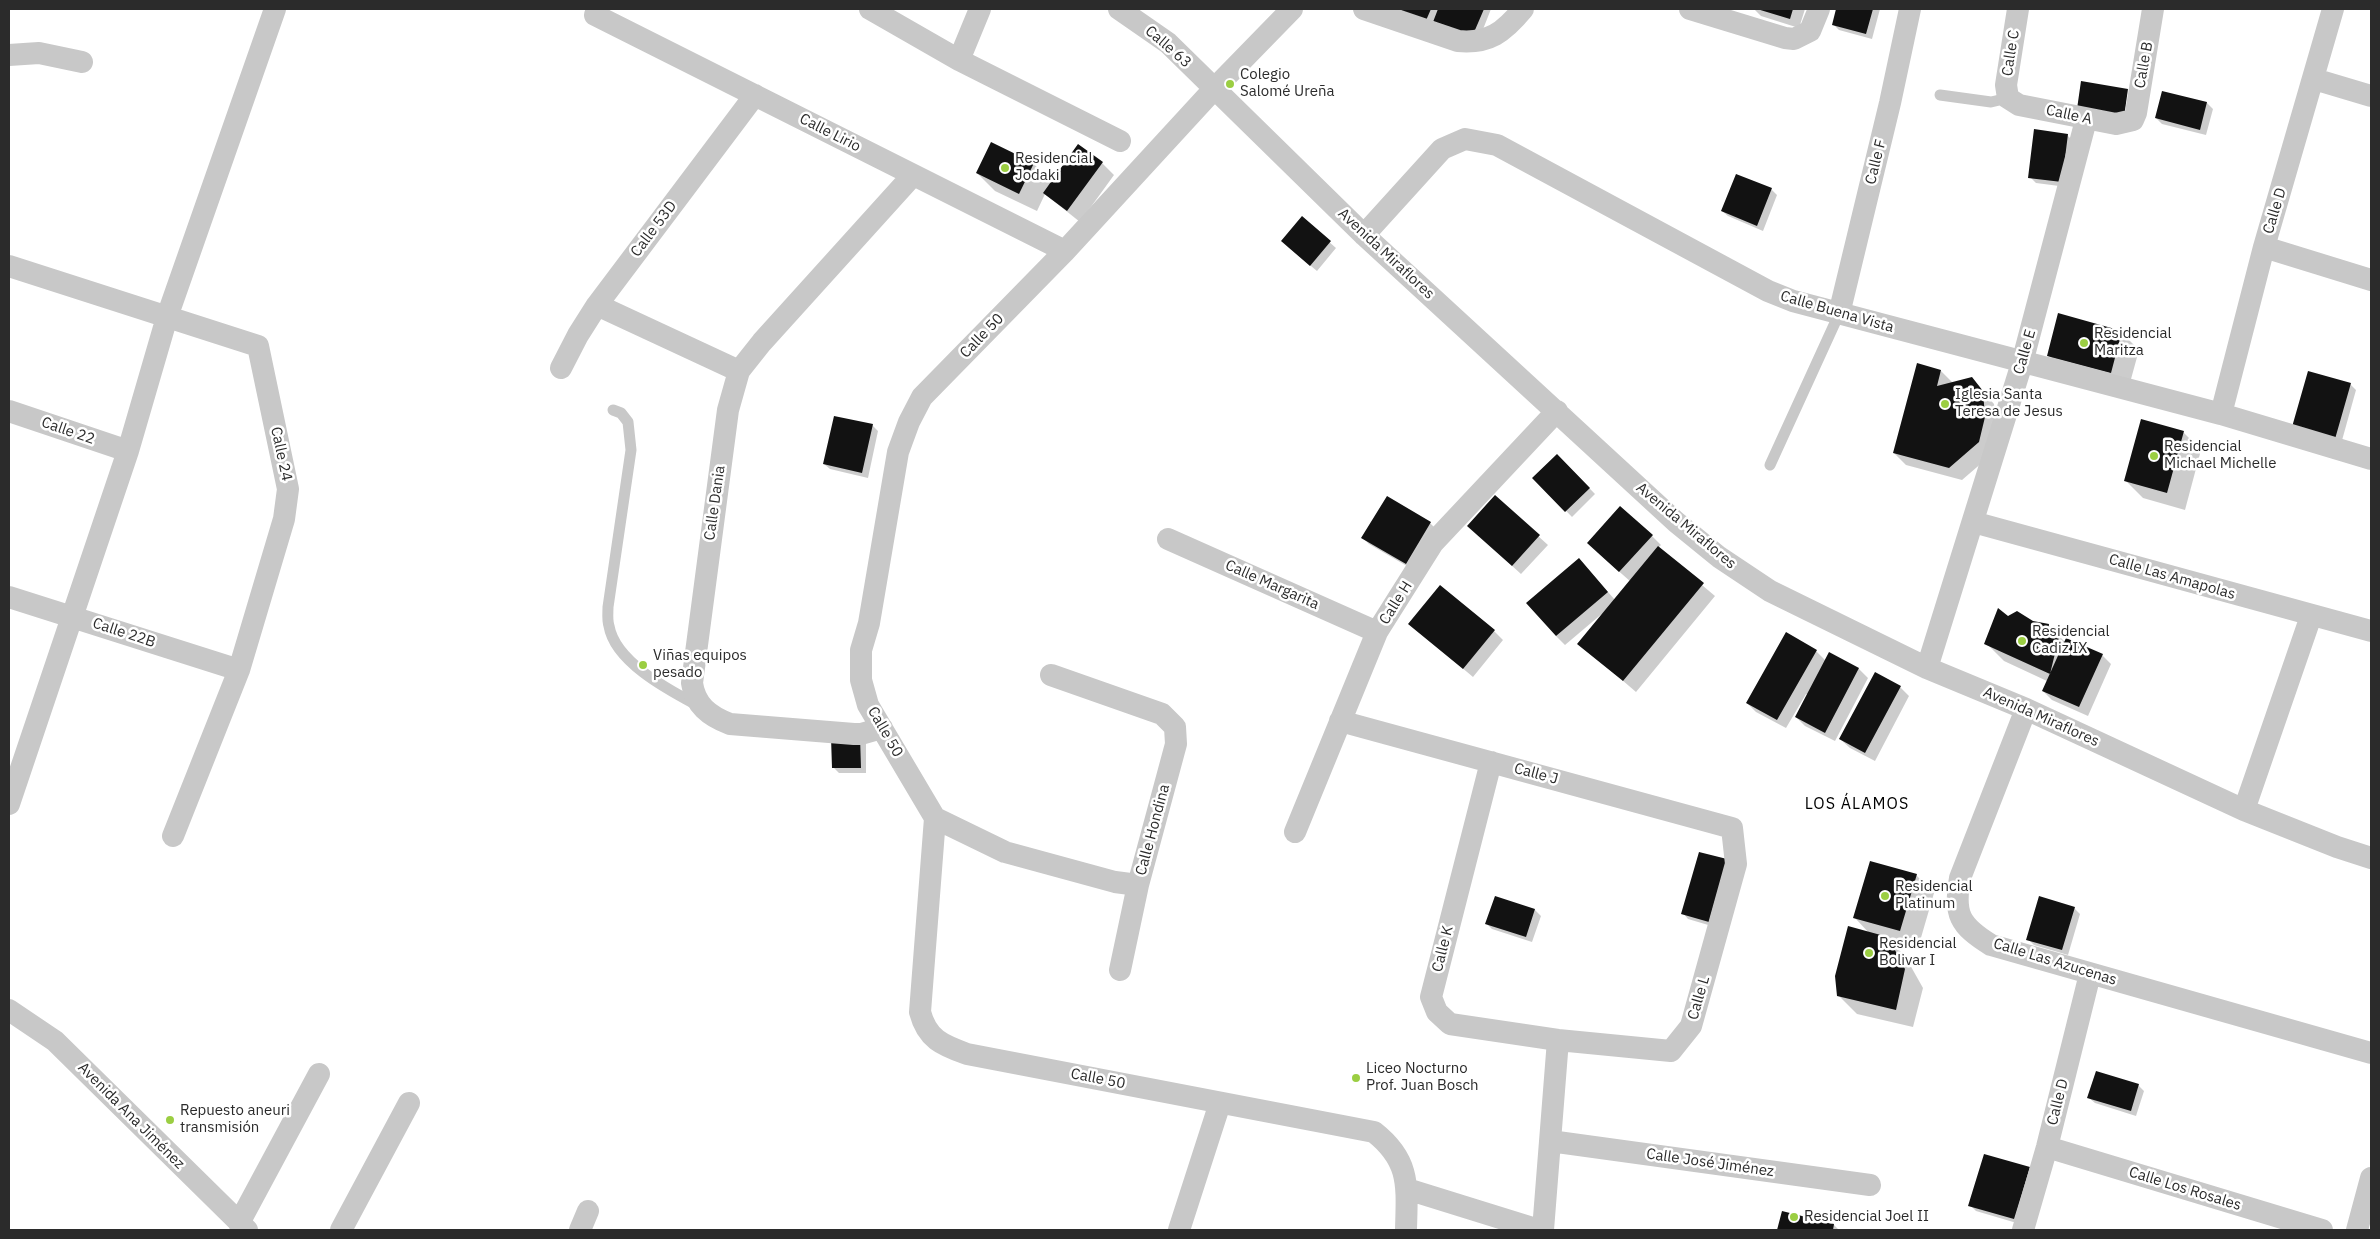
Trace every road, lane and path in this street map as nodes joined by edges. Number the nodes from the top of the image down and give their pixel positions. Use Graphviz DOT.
graph roads {
  1 [pos="275,9"];
  2 [pos="870,9"];
  3 [pos="980,9"];
  4 [pos="1120,9"];
  5 [pos="1292,9"];
  6 [pos="1364,9"];
  7 [pos="1523,9"];
  8 [pos="1690,9"];
  9 [pos="1819,9"];
  10 [pos="1910,9"];
  11 [pos="2018,9"];
  12 [pos="2153,9"];
  13 [pos="2333,9"];
  14 [pos="595,15"];
  15 [pos="9,55"];
  16 [pos="958,60"];
  17 [pos="82,62"];
  18 [pos="2314,79"];
  19 [pos="1214,88"];
  20 [pos="755,95"];
  21 [pos="1940,95"];
  22 [pos="2371,96"];
  23 [pos="2008,98"];
  24 [pos="2086,120"];
  25 [pos="2133,120"];
  26 [pos="1120,141"];
  27 [pos="912,175"];
  28 [pos="1364,235"];
  29 [pos="2264,247"];
  30 [pos="1065,251"];
  31 [pos="9,266"];
  32 [pos="2371,280"];
  33 [pos="597,305"];
  34 [pos="1839,314"];
  35 [pos="167,317"];
  36 [pos="2022,363"];
  37 [pos="561,368"];
  38 [pos="739,371"];
  39 [pos="613,410"];
  40 [pos="9,411"];
  41 [pos="1557,411"];
  42 [pos="2220,414"];
  43 [pos="128,452"];
  44 [pos="2371,459"];
  45 [pos="1770,465"];
  46 [pos="1973,522"];
  47 [pos="1168,539"];
  48 [pos="9,597"];
  49 [pos="72,616"];
  50 [pos="2310,616"];
  51 [pos="2371,631"];
  52 [pos="1377,632"];
  53 [pos="1927,668"];
  54 [pos="239,670"];
  55 [pos="1050,675"];
  56 [pos="703,708"];
  57 [pos="2026,709"];
  58 [pos="1340,721"];
  59 [pos="882,728"];
  60 [pos="1491,762"];
  61 [pos="9,804"];
  62 [pos="2244,810"];
  63 [pos="935,818"];
  64 [pos="1732,828"];
  65 [pos="1295,832"];
  66 [pos="173,836"];
  67 [pos="2371,858"];
  68 [pos="1138,886"];
  69 [pos="1120,970"];
  70 [pos="2090,974"];
  71 [pos="9,1010"];
  72 [pos="1558,1040"];
  73 [pos="2371,1053"];
  74 [pos="319,1074"];
  75 [pos="409,1103"];
  76 [pos="1220,1103"];
  77 [pos="1550,1141"];
  78 [pos="2047,1147"];
  79 [pos="2371,1178"];
  80 [pos="1870,1185"];
  81 [pos="1407,1189"];
  82 [pos="243,1227"];
  83 [pos="341,1230"];
  84 [pos="1178,1230"];
  85 [pos="1406,1230"];
  86 [pos="1539,1230"];
  87 [pos="1543,1230"];
  88 [pos="2023,1230"];
  89 [pos="2322,1230"];
  90 [pos="2358,1230"];
  1 -- 35 [label="street"];
  2 -- 16 [label="street"];
  3 -- 16 [label="street"];
  4 -- 19 [label="street, Calle 63"];
  5 -- 19 [label="street, Calle 50"];
  6 -- 7 [label="street"];
  8 -- 9 [label="street"];
  10 -- 34 [label="street, Calle F"];
  11 -- 23 [label="street, Calle C"];
  12 -- 25 [label="street, Calle B"];
  13 -- 18 [label="street, Calle D"];
  14 -- 20 [label="street, Calle Lirio"];
  15 -- 17 [label="street"];
  16 -- 26 [label="street"];
  18 -- 22 [label="street"];
  18 -- 29 [label="street, Calle D"];
  19 -- 28 [label="street, Avenida Miraflores"];
  19 -- 30 [label="street, Calle 50"];
  20 -- 27 [label="street, Calle Lirio"];
  20 -- 33 [label="street, Calle 53D"];
  21 -- 23 [label="lane"];
  23 -- 24 [label="street, Calle A"];
  24 -- 25 [label="street, Calle A"];
  24 -- 36 [label="street, Calle E"];
  27 -- 30 [label="street, Calle Lirio"];
  27 -- 38 [label="street, Calle Dania"];
  28 -- 34 [label="street, Calle Buena Vista"];
  28 -- 41 [label="street, Avenida Miraflores"];
  29 -- 32 [label="street"];
  29 -- 42 [label="street, Calle D"];
  30 -- 59 [label="street, Calle 50"];
  31 -- 35 [label="street, Calle 24"];
  33 -- 37 [label="street, Calle 53D"];
  33 -- 38 [label="street"];
  34 -- 36 [label="street, Calle Buena Vista"];
  34 -- 45 [label="lane"];
  35 -- 43 [label="street"];
  35 -- 54 [label="street, Calle 24"];
  36 -- 42 [label="street, Calle Buena Vista"];
  36 -- 46 [label="street, Calle E"];
  38 -- 56 [label="street, Calle Dania"];
  39 -- 56 [label="lane"];
  40 -- 43 [label="street, Calle 22"];
  41 -- 52 [label="street, Calle H"];
  41 -- 53 [label="street, Avenida Miraflores"];
  42 -- 44 [label="street, Calle Buena Vista"];
  43 -- 49 [label="street"];
  46 -- 50 [label="street, Calle Las Amapolas"];
  46 -- 53 [label="street, Calle E"];
  47 -- 52 [label="street, Calle Margarita"];
  48 -- 49 [label="street, Calle 22B"];
  49 -- 54 [label="street, Calle 22B"];
  49 -- 61 [label="street"];
  50 -- 51 [label="street, Calle Las Amapolas"];
  50 -- 62 [label="street"];
  52 -- 58 [label="street, Calle H"];
  53 -- 57 [label="street, Avenida Miraflores"];
  54 -- 66 [label="street, Calle 24"];
  55 -- 68 [label="street, Calle Hondina"];
  56 -- 59 [label="street"];
  57 -- 62 [label="street, Avenida Miraflores"];
  57 -- 70 [label="street, Calle Las Azucenas"];
  58 -- 60 [label="street, Calle J"];
  58 -- 65 [label="street, Calle H"];
  59 -- 63 [label="street, Calle 50"];
  60 -- 64 [label="street, Calle J"];
  60 -- 72 [label="street, Calle K"];
  62 -- 67 [label="street, Avenida Miraflores"];
  63 -- 68 [label="street, Calle Hondina"];
  63 -- 76 [label="street, Calle 50"];
  64 -- 72 [label="street, Calle L"];
  68 -- 69 [label="street"];
  70 -- 73 [label="street, Calle Las Azucenas"];
  70 -- 78 [label="street, Calle D"];
  71 -- 82 [label="street, Avenida Ana Jiménez"];
  72 -- 77 [label="street"];
  74 -- 82 [label="street"];
  75 -- 83 [label="street"];
  76 -- 81 [label="street, Calle 50"];
  76 -- 84 [label="street"];
  77 -- 80 [label="street, Calle José Jiménez"];
  77 -- 87 [label="street"];
  78 -- 88 [label="street, Calle D"];
  78 -- 89 [label="street, Calle Los Rosales"];
  79 -- 90 [label="street"];
  81 -- 85 [label="street, Calle 50"];
  81 -- 86 [label="street"];
}
